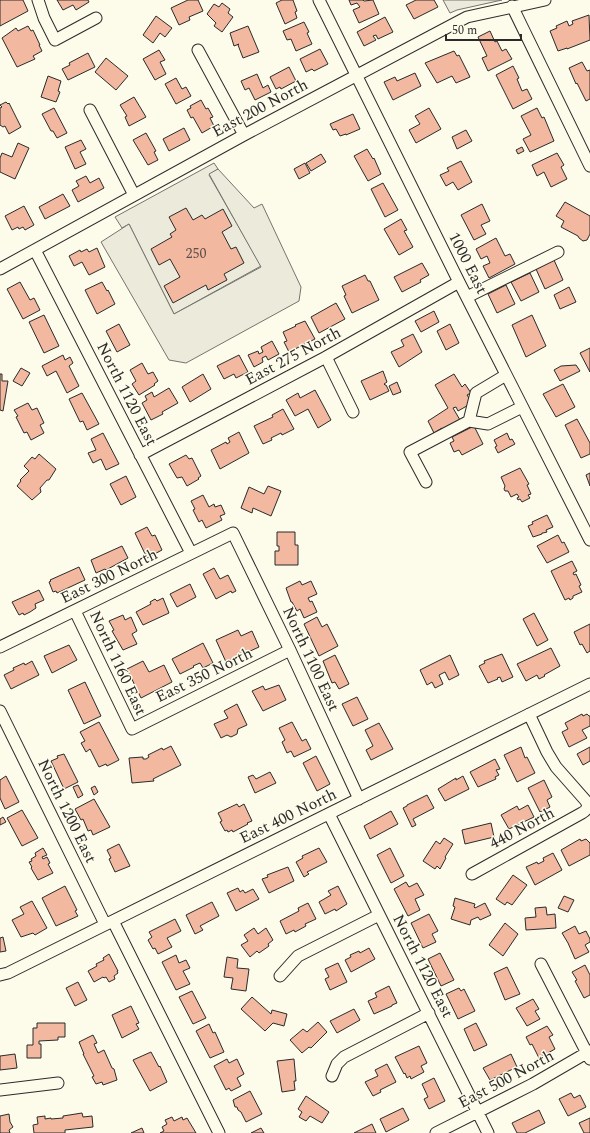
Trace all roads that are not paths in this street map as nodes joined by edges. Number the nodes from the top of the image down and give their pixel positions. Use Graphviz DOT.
graph roads {
  1 [pos="38,0"];
  2 [pos="319,0"];
  3 [pos="545,0"];
  4 [pos="518,4"];
  5 [pos="96,18"];
  6 [pos="198,50"];
  7 [pos="356,75"];
  8 [pos="90,110"];
  9 [pos="244,135"];
  10 [pos="590,166"];
  11 [pos="134,195"];
  12 [pos="35,250"];
  13 [pos="558,252"];
  14 [pos="0,269"];
  15 [pos="459,282"];
  16 [pos="467,297"];
  17 [pos="326,357"];
  18 [pos="506,375"];
  19 [pos="522,407"];
  20 [pos="353,412"];
  21 [pos="469,421"];
  22 [pos="140,455"];
  23 [pos="426,482"];
  24 [pos="232,533"];
  25 [pos="590,540"];
  26 [pos="191,553"];
  27 [pos="76,611"];
  28 [pos="0,647"];
  29 [pos="290,650"];
  30 [pos="590,684"];
  31 [pos="0,711"];
  32 [pos="529,714"];
  33 [pos="132,729"];
  34 [pos="359,799"];
  35 [pos="329,814"];
  36 [pos="472,874"];
  37 [pos="379,915"];
  38 [pos="109,922"];
  39 [pos="542,964"];
  40 [pos="0,975"];
  41 [pos="280,976"];
  42 [pos="429,1013"];
  43 [pos="589,1054"];
  44 [pos="332,1076"];
  45 [pos="58,1083"];
  46 [pos="0,1090"];
  47 [pos="478,1112"];
  48 [pos="219,1133"];
  49 [pos="436,1133"];
  50 [pos="488,1133"];
  1 -- 5 [label="street"];
  2 -- 7 [label="street, 1000 East"];
  3 -- 4 [label="street, East 200 North"];
  4 -- 7 [label="street, East 200 North"];
  4 -- 10 [label="street"];
  6 -- 9 [label="street"];
  7 -- 9 [label="street, East 200 North"];
  7 -- 15 [label="street, 1000 East"];
  8 -- 11 [label="street"];
  9 -- 11 [label="street, East 200 North"];
  11 -- 12 [label="street, East 200 North"];
  12 -- 14 [label="street, East 200 North"];
  12 -- 22 [label="street, North 1120 East"];
  13 -- 16 [label="street"];
  15 -- 16 [label="street, 1000 East"];
  15 -- 17 [label="street, East 275 North"];
  16 -- 18 [label="street, 1000 East"];
  17 -- 20 [label="street"];
  17 -- 22 [label="street, East 275 North"];
  18 -- 19 [label="street, 1000 East"];
  18 -- 21 [label="street"];
  19 -- 21 [label="street"];
  19 -- 25 [label="street, 1000 East"];
  21 -- 23 [label="street"];
  22 -- 26 [label="street, North 1120 East"];
  24 -- 26 [label="street, East 300 North"];
  24 -- 29 [label="street, North 1100 East"];
  26 -- 27 [label="street, East 300 North"];
  27 -- 28 [label="street, East 300 North"];
  27 -- 33 [label="street, North 1160 East"];
  29 -- 33 [label="street, East 350 North"];
  29 -- 34 [label="street, North 1100 East"];
  30 -- 32 [label="street, East 400 North"];
  31 -- 38 [label="street, North 1200 East"];
  32 -- 34 [label="street, East 400 North"];
  32 -- 36 [label="street, 440 North"];
  34 -- 35 [label="street, East 400 North"];
  35 -- 37 [label="street, North 1120 East"];
  35 -- 38 [label="street, East 400 North"];
  37 -- 41 [label="street"];
  37 -- 42 [label="street, North 1120 East"];
  38 -- 40 [label="street, East 400 North"];
  38 -- 48 [label="street, North 1200 East"];
  39 -- 43 [label="street"];
  42 -- 44 [label="street"];
  42 -- 47 [label="street, North 1120 East"];
  43 -- 47 [label="street, East 500 North"];
  45 -- 46 [label="street"];
  47 -- 49 [label="street, East 500 North"];
  47 -- 50 [label="street, North 1120 East"];
}
